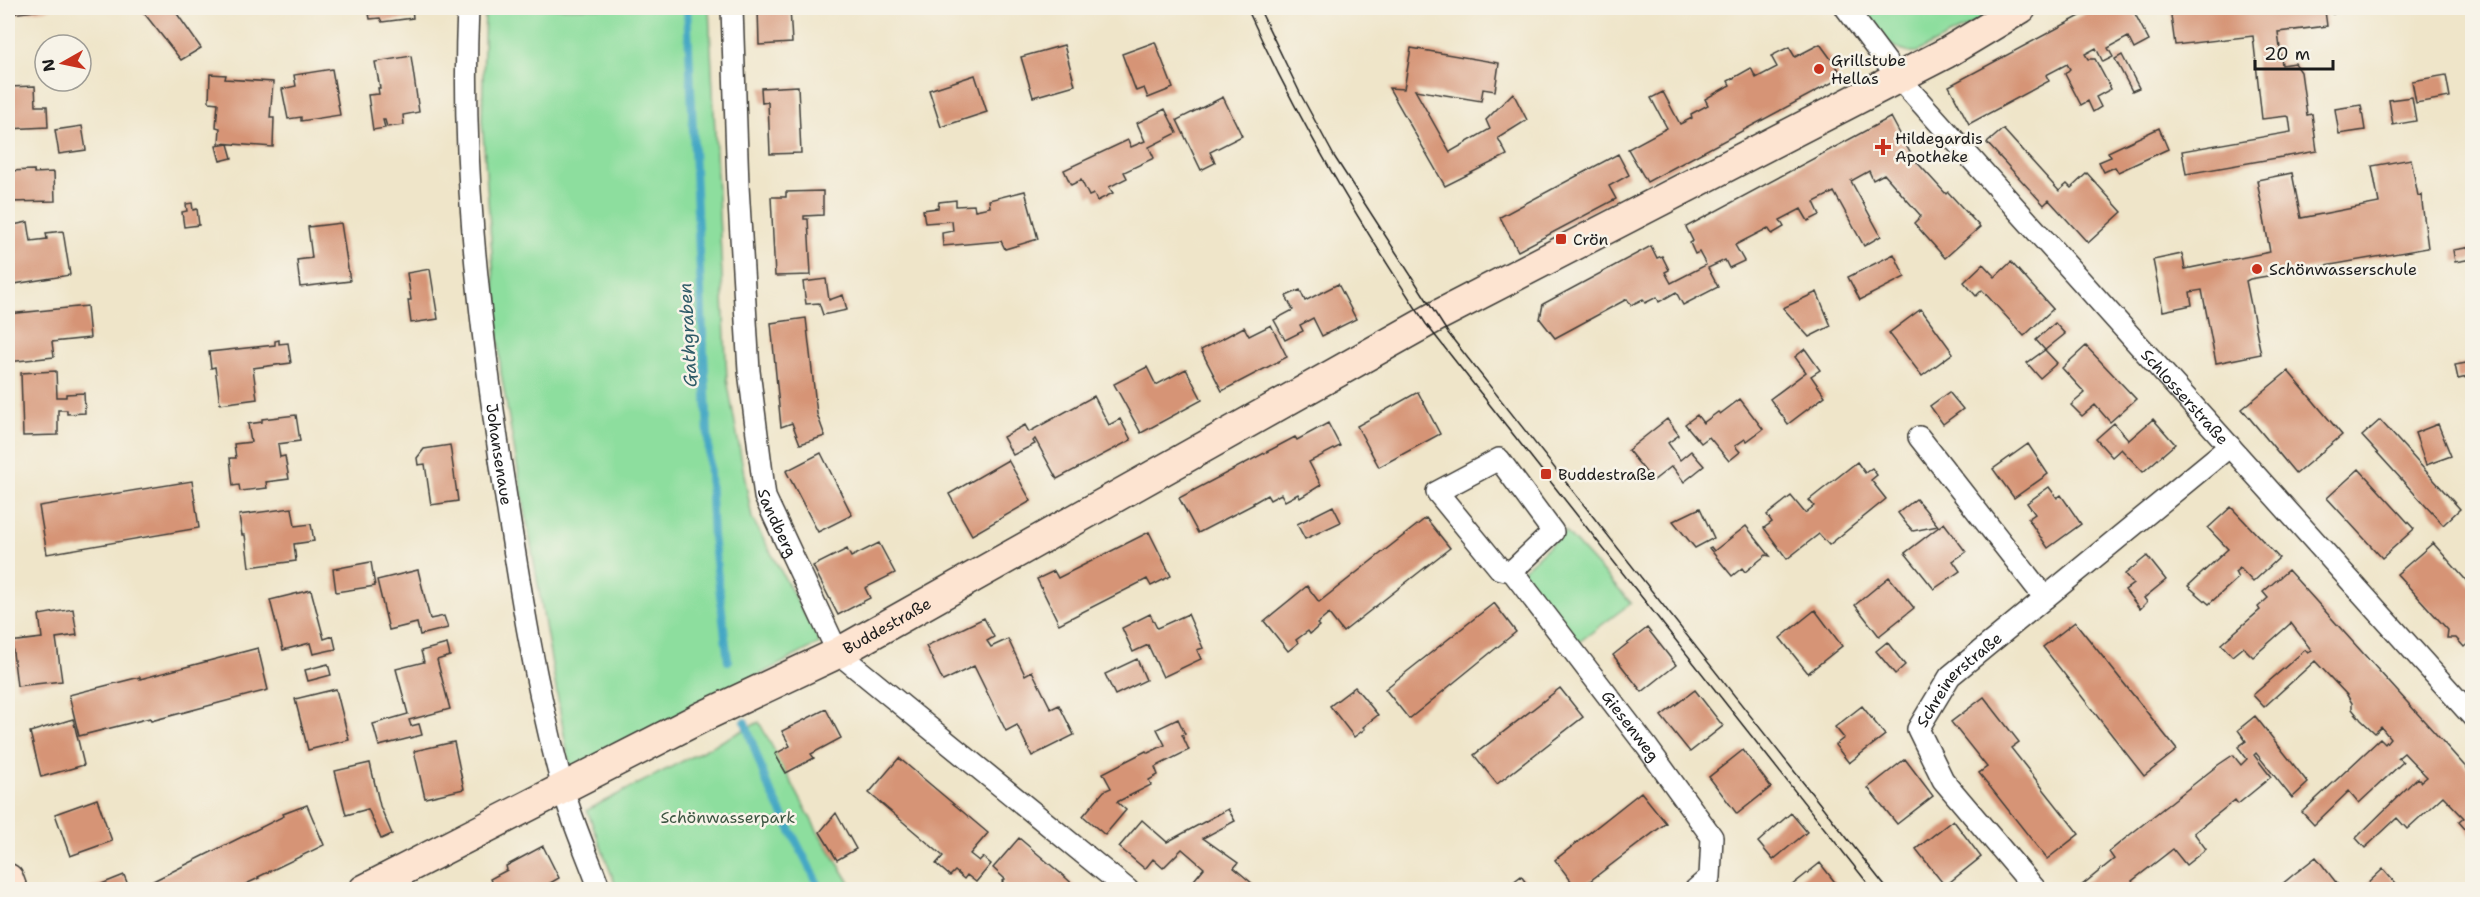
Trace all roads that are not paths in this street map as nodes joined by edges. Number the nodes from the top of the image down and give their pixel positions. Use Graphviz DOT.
graph roads {
  1 [pos="468,8"];
  2 [pos="732,8"];
  3 [pos="1846,8"];
  4 [pos="2021,8"];
  5 [pos="1897,76"];
  6 [pos="1919,437"];
  7 [pos="2230,446"];
  8 [pos="1512,571"];
  9 [pos="2045,598"];
  10 [pos="838,653"];
  11 [pos="2472,716"];
  12 [pos="563,789"];
  13 [pos="8,879"];
  14 [pos="12,890"];
  15 [pos="364,890"];
  16 [pos="600,890"];
  17 [pos="1128,890"];
  18 [pos="1695,890"];
  19 [pos="2036,890"];
  1 -- 12 [label="street, Johansenaue"];
  2 -- 10 [label="street, Sandberg"];
  3 -- 5 [label="street"];
  4 -- 5 [label="main road"];
  5 -- 7 [label="street, Schlosserstraße"];
  5 -- 10 [label="main road, Buddestraße"];
  6 -- 9 [label="street"];
  7 -- 9 [label="street, Schreinerstraße"];
  7 -- 11 [label="street, Schlosserstraße"];
  8 -- 8 [label="street, Giesenweg"];
  8 -- 18 [label="street, Giesenweg"];
  9 -- 19 [label="street, Schreinerstraße"];
  10 -- 12 [label="main road, Buddestraße"];
  10 -- 17 [label="street, Sandberg"];
  12 -- 15 [label="main road, Buddestraße"];
  12 -- 16 [label="street, Johansenaue"];
  13 -- 14 [label="main road"];
}
